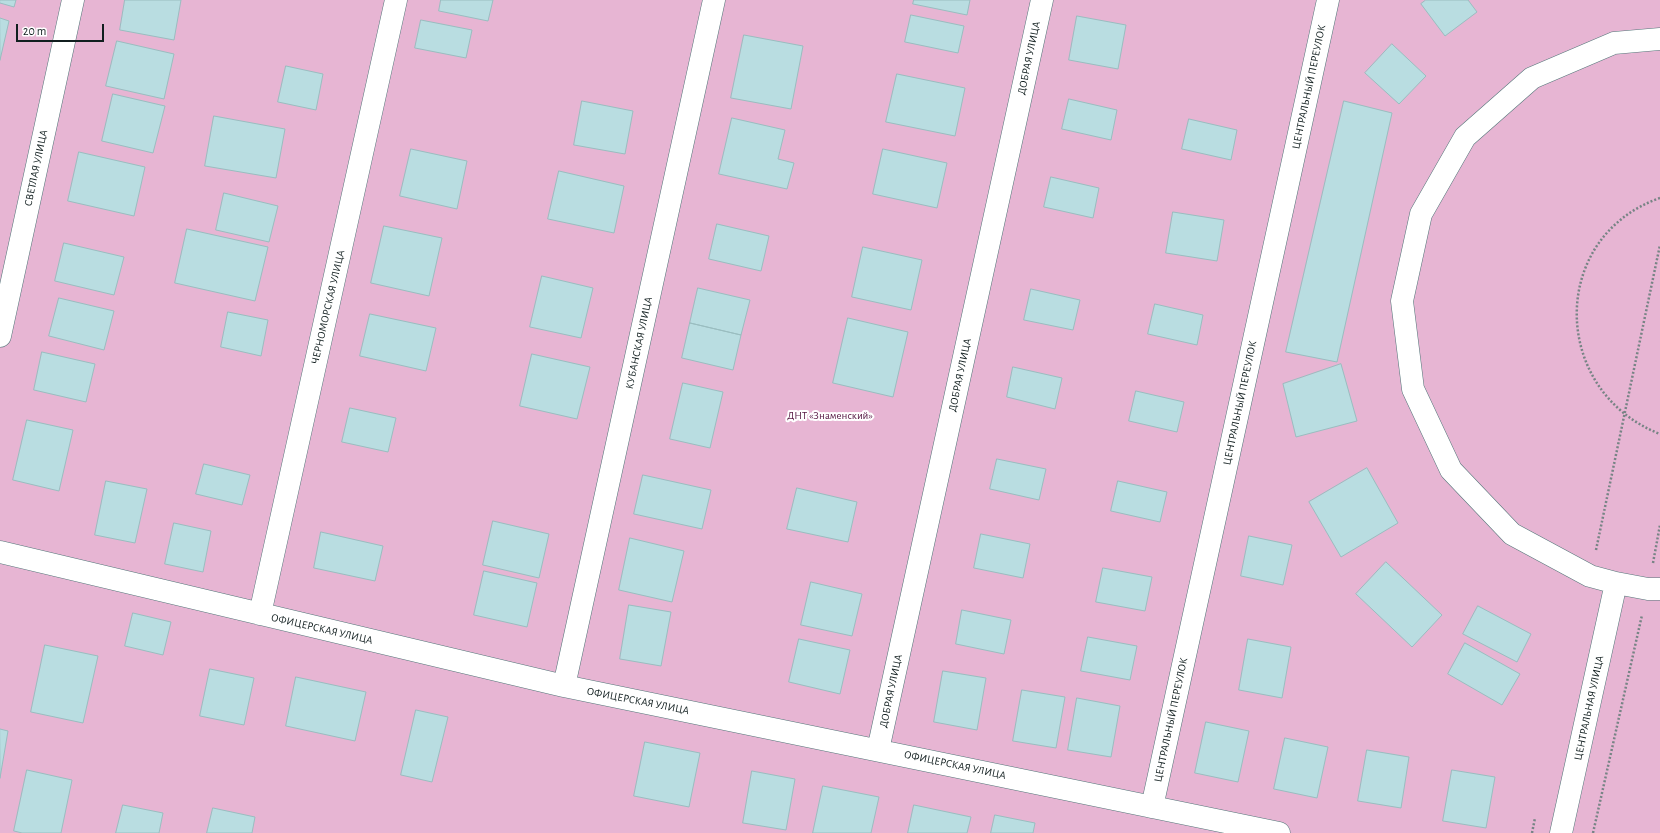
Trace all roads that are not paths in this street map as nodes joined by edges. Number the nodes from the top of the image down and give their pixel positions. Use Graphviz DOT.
graph roads {
  1 [pos="73,0"];
  2 [pos="396,0"];
  3 [pos="714,0"];
  4 [pos="1042,0"];
  5 [pos="1328,0"];
  6 [pos="1660,39"];
  7 [pos="0,336"];
  8 [pos="0,552"];
  9 [pos="1616,583"];
  10 [pos="1654,589"];
  11 [pos="260,614"];
  12 [pos="564,686"];
  13 [pos="878,750"];
  14 [pos="1152,806"];
  15 [pos="1279,833"];
  16 [pos="1561,833"];
  1 -- 7 [label="street, СВЕТЛАЯ УЛИЦА"];
  2 -- 11 [label="street, ЧЕРНОМОРСКАЯ УЛИЦА"];
  3 -- 12 [label="street, КУБАНСКАЯ УЛИЦА"];
  4 -- 13 [label="street, ДОБРАЯ УЛИЦА"];
  5 -- 14 [label="street, ЦЕНТРАЛЬНЫЙ ПЕРЕУЛОК"];
  6 -- 9 [label="street"];
  8 -- 11 [label="street, ОФИЦЕРСКАЯ УЛИЦА"];
  9 -- 10 [label="street"];
  9 -- 16 [label="street, ЦЕНТРАЛЬНАЯ УЛИЦА"];
  11 -- 12 [label="street, ОФИЦЕРСКАЯ УЛИЦА"];
  12 -- 13 [label="street, ОФИЦЕРСКАЯ УЛИЦА"];
  13 -- 14 [label="street, ОФИЦЕРСКАЯ УЛИЦА"];
  14 -- 15 [label="street, ОФИЦЕРСКАЯ УЛИЦА"];
}
